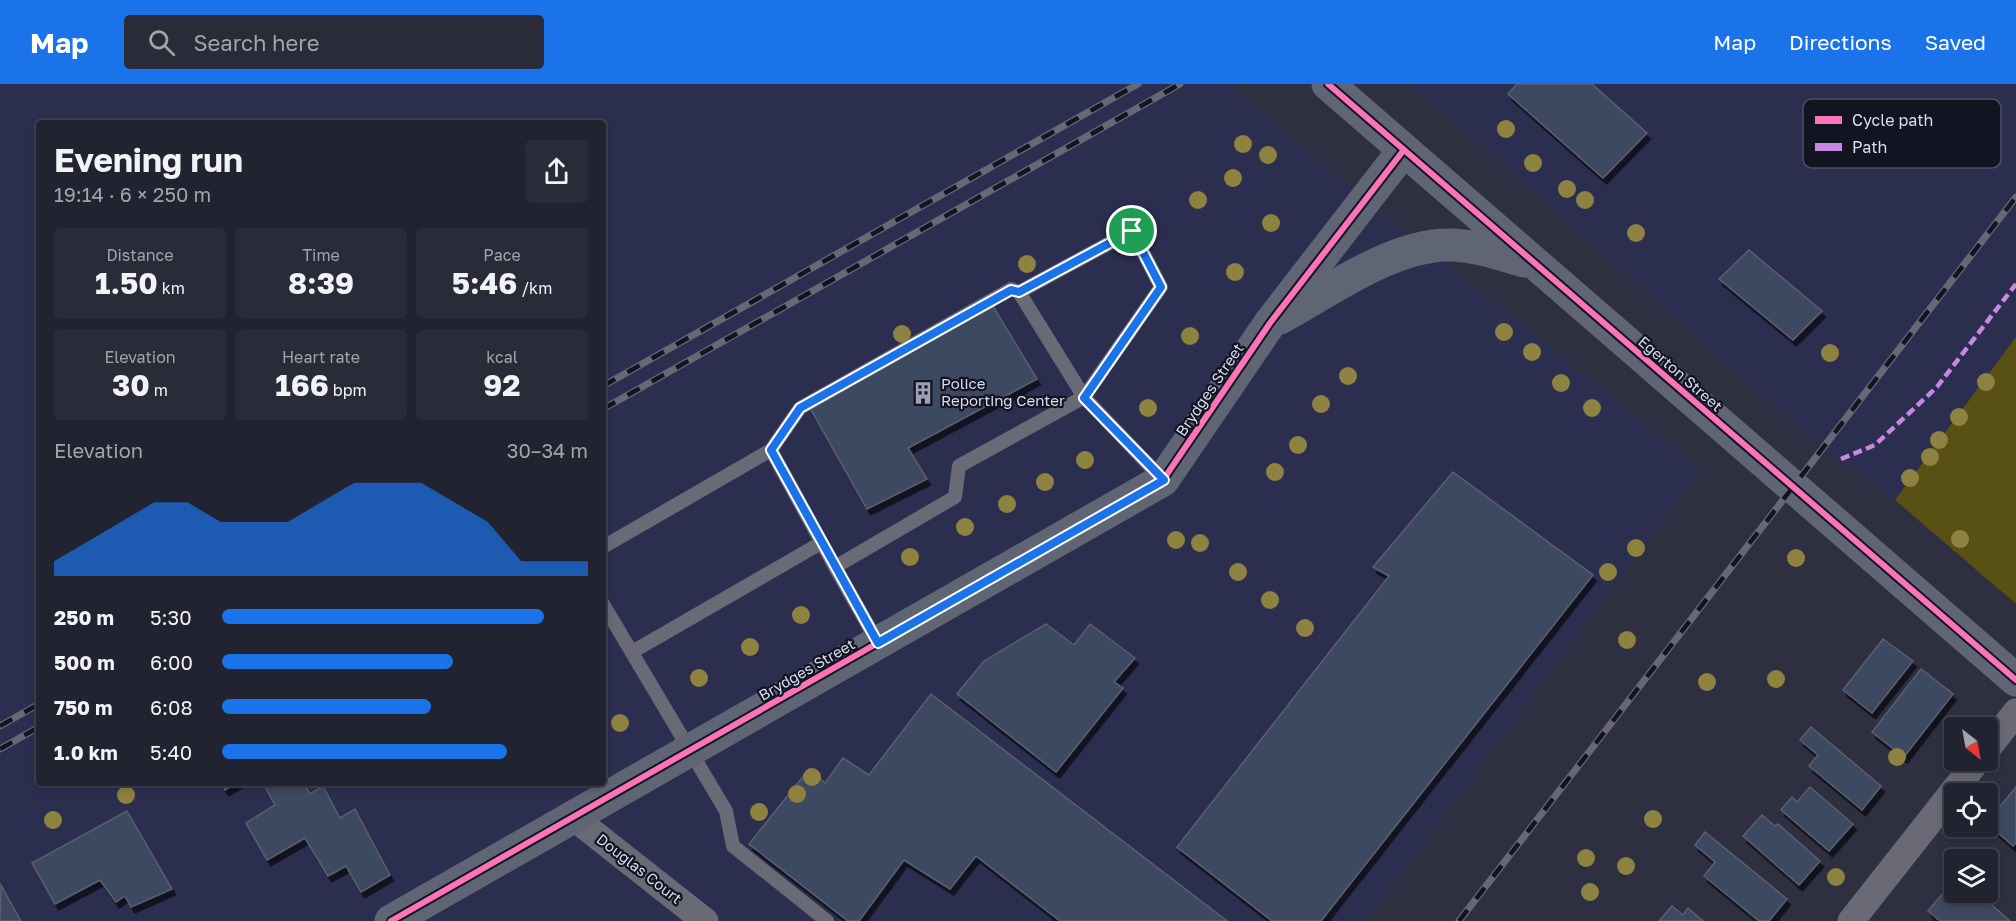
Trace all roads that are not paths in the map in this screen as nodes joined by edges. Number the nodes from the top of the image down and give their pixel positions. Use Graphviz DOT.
graph roads {
  1 [pos="1328,84"];
  2 [pos="1403,151"];
  3 [pos="1534,264"];
  4 [pos="1019,292"];
  5 [pos="1270,323"];
  6 [pos="1084,398"];
  7 [pos="771,450"];
  8 [pos="1164,480"];
  9 [pos="821,543"];
  10 [pos="606,545"];
  11 [pos="835,567"];
  12 [pos="606,609"];
  13 [pos="878,643"];
  14 [pos="632,652"];
  15 [pos="2016,680"];
  16 [pos="2016,712"];
  17 [pos="1998,735"];
  18 [pos="691,750"];
  19 [pos="1969,771"];
  20 [pos="573,817"];
  21 [pos="391,921"];
  22 [pos="705,921"];
  23 [pos="827,921"];
  24 [pos="1851,921"];
  1 -- 2 [label="street, Egerton Street"];
  2 -- 3 [label="street, Egerton Street"];
  2 -- 5 [label="street, Brydges Street"];
  3 -- 5 [label="street"];
  3 -- 15 [label="street, Egerton Street"];
  4 -- 6 [label="lane"];
  4 -- 6 [label="lane"];
  4 -- 7 [label="lane"];
  5 -- 8 [label="street, Brydges Street"];
  6 -- 8 [label="lane"];
  6 -- 11 [label="lane"];
  7 -- 9 [label="lane"];
  7 -- 10 [label="lane"];
  8 -- 13 [label="street, Brydges Street"];
  9 -- 11 [label="lane"];
  9 -- 14 [label="lane"];
  11 -- 13 [label="lane"];
  12 -- 14 [label="lane"];
  13 -- 18 [label="street, Brydges Street"];
  14 -- 18 [label="lane"];
  16 -- 17 [label="street"];
  18 -- 20 [label="street, Brydges Street"];
  18 -- 23 [label="lane"];
  19 -- 24 [label="street"];
  20 -- 21 [label="street, Brydges Street"];
  20 -- 22 [label="street, Douglas Court"];
}
